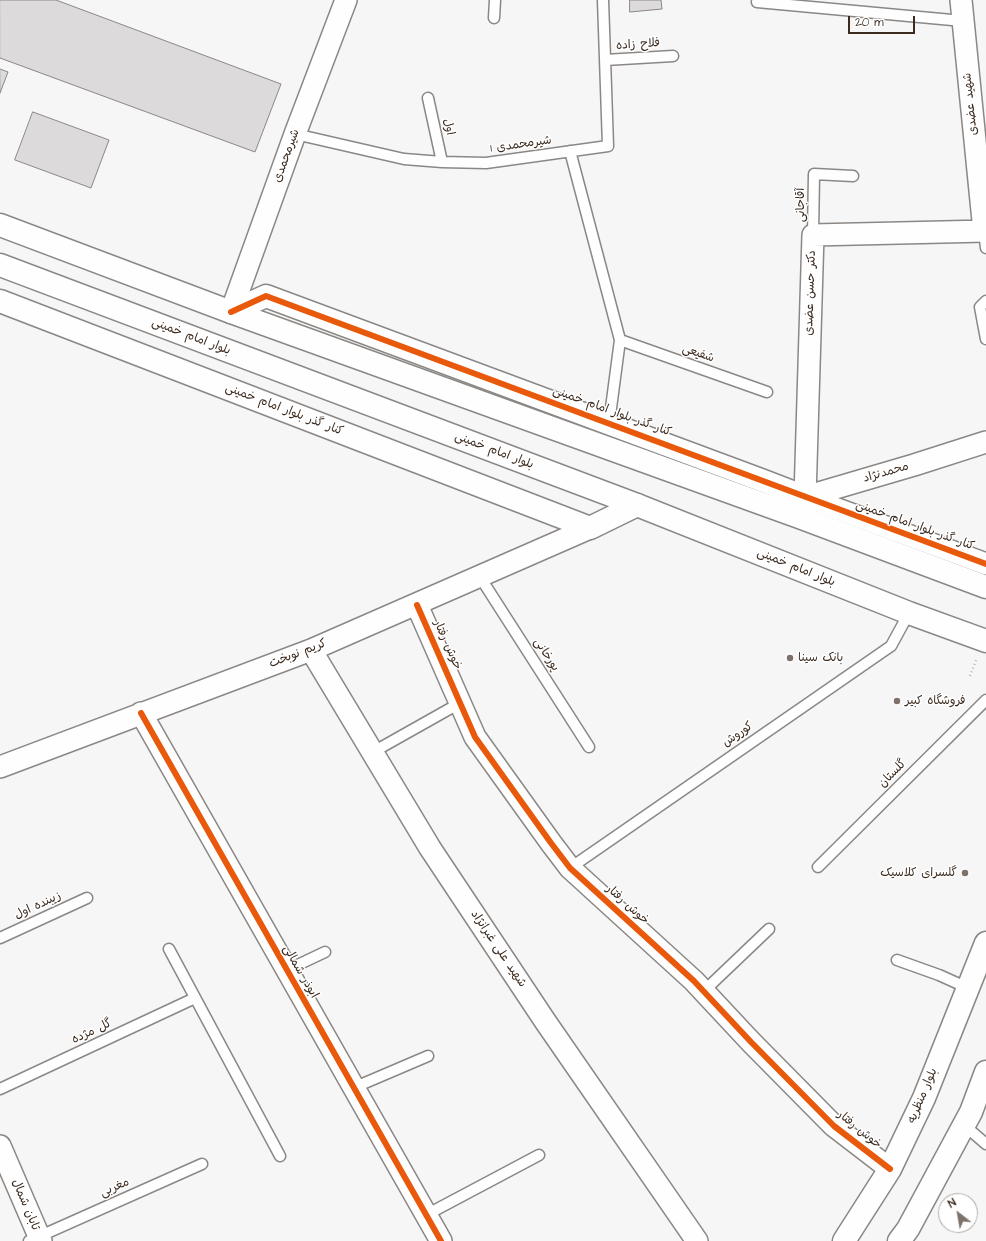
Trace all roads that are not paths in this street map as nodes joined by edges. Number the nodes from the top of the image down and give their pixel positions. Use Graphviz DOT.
graph roads {
  1 [pos="346,0"];
  2 [pos="495,0"];
  3 [pos="603,0"];
  4 [pos="961,0"];
  5 [pos="757,2"];
  6 [pos="494,18"];
  7 [pos="963,21"];
  8 [pos="673,56"];
  9 [pos="605,60"];
  10 [pos="428,98"];
  11 [pos="295,134"];
  12 [pos="570,151"];
  13 [pos="442,162"];
  14 [pos="853,176"];
  15 [pos="0,225"];
  16 [pos="813,236"];
  17 [pos="985,237"];
  18 [pos="0,265"];
  19 [pos="986,300"];
  20 [pos="0,301"];
  21 [pos="230,312"];
  22 [pos="986,339"];
  23 [pos="620,340"];
  24 [pos="767,392"];
  25 [pos="609,423"];
  26 [pos="986,442"];
  27 [pos="637,505"];
  28 [pos="802,507"];
  29 [pos="590,528"];
  30 [pos="986,564"];
  31 [pos="480,577"];
  32 [pos="986,587"];
  33 [pos="417,605"];
  34 [pos="909,613"];
  35 [pos="986,641"];
  36 [pos="311,650"];
  37 [pos="986,700"];
  38 [pos="460,703"];
  39 [pos="141,713"];
  40 [pos="589,747"];
  41 [pos="373,752"];
  42 [pos="0,766"];
  43 [pos="818,867"];
  44 [pos="570,868"];
  45 [pos="87,898"];
  46 [pos="769,929"];
  47 [pos="0,938"];
  48 [pos="986,943"];
  49 [pos="169,949"];
  50 [pos="325,952"];
  51 [pos="897,960"];
  52 [pos="287,970"];
  53 [pos="968,988"];
  54 [pos="704,991"];
  55 [pos="195,998"];
  56 [pos="428,1056"];
  57 [pos="986,1072"];
  58 [pos="354,1088"];
  59 [pos="0,1089"];
  60 [pos="964,1124"];
  61 [pos="986,1144"];
  62 [pos="0,1146"];
  63 [pos="539,1155"];
  64 [pos="280,1156"];
  65 [pos="202,1164"];
  66 [pos="890,1169"];
  67 [pos="426,1215"];
  68 [pos="36,1240"];
  69 [pos="441,1241"];
  70 [pos="697,1241"];
  71 [pos="844,1241"];
  72 [pos="899,1241"];
  1 -- 11 [label="street, شیرمحمدی"];
  2 -- 6 [label="lane"];
  3 -- 9 [label="lane, شیرمحمدی 1"];
  4 -- 7 [label="street, شهید عضدی"];
  5 -- 7 [label="lane"];
  7 -- 17 [label="street, شهید عضدی"];
  8 -- 9 [label="lane, فلاح زاده"];
  9 -- 12 [label="lane, شیرمحمدی 1"];
  10 -- 13 [label="lane, اول"];
  11 -- 13 [label="lane, شیرمحمدی 1"];
  11 -- 21 [label="street, شیرمحمدی"];
  12 -- 13 [label="lane, شیرمحمدی 1"];
  12 -- 23 [label="lane"];
  14 -- 16 [label="lane, آقاجانی"];
  15 -- 21 [label="main road"];
  16 -- 17 [label="street, دکتر حسن عضدی"];
  16 -- 28 [label="street, دکتر حسن عضدی"];
  18 -- 27 [label="main road, بلوار امام خمینی"];
  19 -- 22 [label="lane"];
  20 -- 29 [label="main road, کنار گذر بلوار امام خمینی"];
  21 -- 25 [label="main road, کنار گذر بلوار امام خمینی"];
  21 -- 28 [label="main road"];
  23 -- 24 [label="lane, شفیعی"];
  23 -- 25 [label="lane"];
  25 -- 28 [label="main road, کنار گذر بلوار امام خمینی"];
  26 -- 28 [label="street, محمدنژاد"];
  27 -- 29 [label="main road"];
  27 -- 34 [label="main road, بلوار امام خمینی"];
  28 -- 30 [label="street, کنار گذر بلوار امام خمینی"];
  28 -- 32 [label="main road"];
  29 -- 31 [label="street, کریم نوبخت"];
  31 -- 33 [label="street, کریم نوبخت"];
  31 -- 40 [label="lane, پورخانی"];
  33 -- 36 [label="street, کریم نوبخت"];
  33 -- 38 [label="street, خوش رفتار"];
  34 -- 35 [label="main road, بلوار امام خمینی"];
  34 -- 44 [label="lane, کوروش"];
  36 -- 39 [label="street, کریم نوبخت"];
  36 -- 41 [label="street, شهید علی غبرانژاد"];
  37 -- 43 [label="lane, گلستان"];
  38 -- 41 [label="lane"];
  38 -- 44 [label="street, خوش رفتار"];
  39 -- 42 [label="street, کریم نوبخت"];
  39 -- 52 [label="street, ابوذر شمالی"];
  41 -- 70 [label="street, شهید علی غبرانژاد"];
  44 -- 54 [label="street, خوش رفتار"];
  45 -- 47 [label="lane, زیبنده اول"];
  46 -- 54 [label="lane"];
  48 -- 53 [label="main road, بلوار منظریه"];
  49 -- 55 [label="lane"];
  50 -- 52 [label="lane"];
  51 -- 53 [label="lane"];
  52 -- 58 [label="street, ابوذر شمالی"];
  53 -- 66 [label="main road, بلوار منظریه"];
  54 -- 66 [label="street, خوش رفتار"];
  55 -- 59 [label="lane, گل مژده"];
  55 -- 64 [label="lane"];
  56 -- 58 [label="lane"];
  57 -- 60 [label="main road"];
  58 -- 67 [label="street, ابوذر شمالی"];
  60 -- 61 [label="lane"];
  60 -- 72 [label="main road"];
  62 -- 68 [label="street, تابان شمال"];
  63 -- 67 [label="lane"];
  65 -- 68 [label="lane, مغربی"];
  66 -- 71 [label="main road, بلوار منظریه"];
  67 -- 69 [label="street, ابوذر شمالی"];
}
